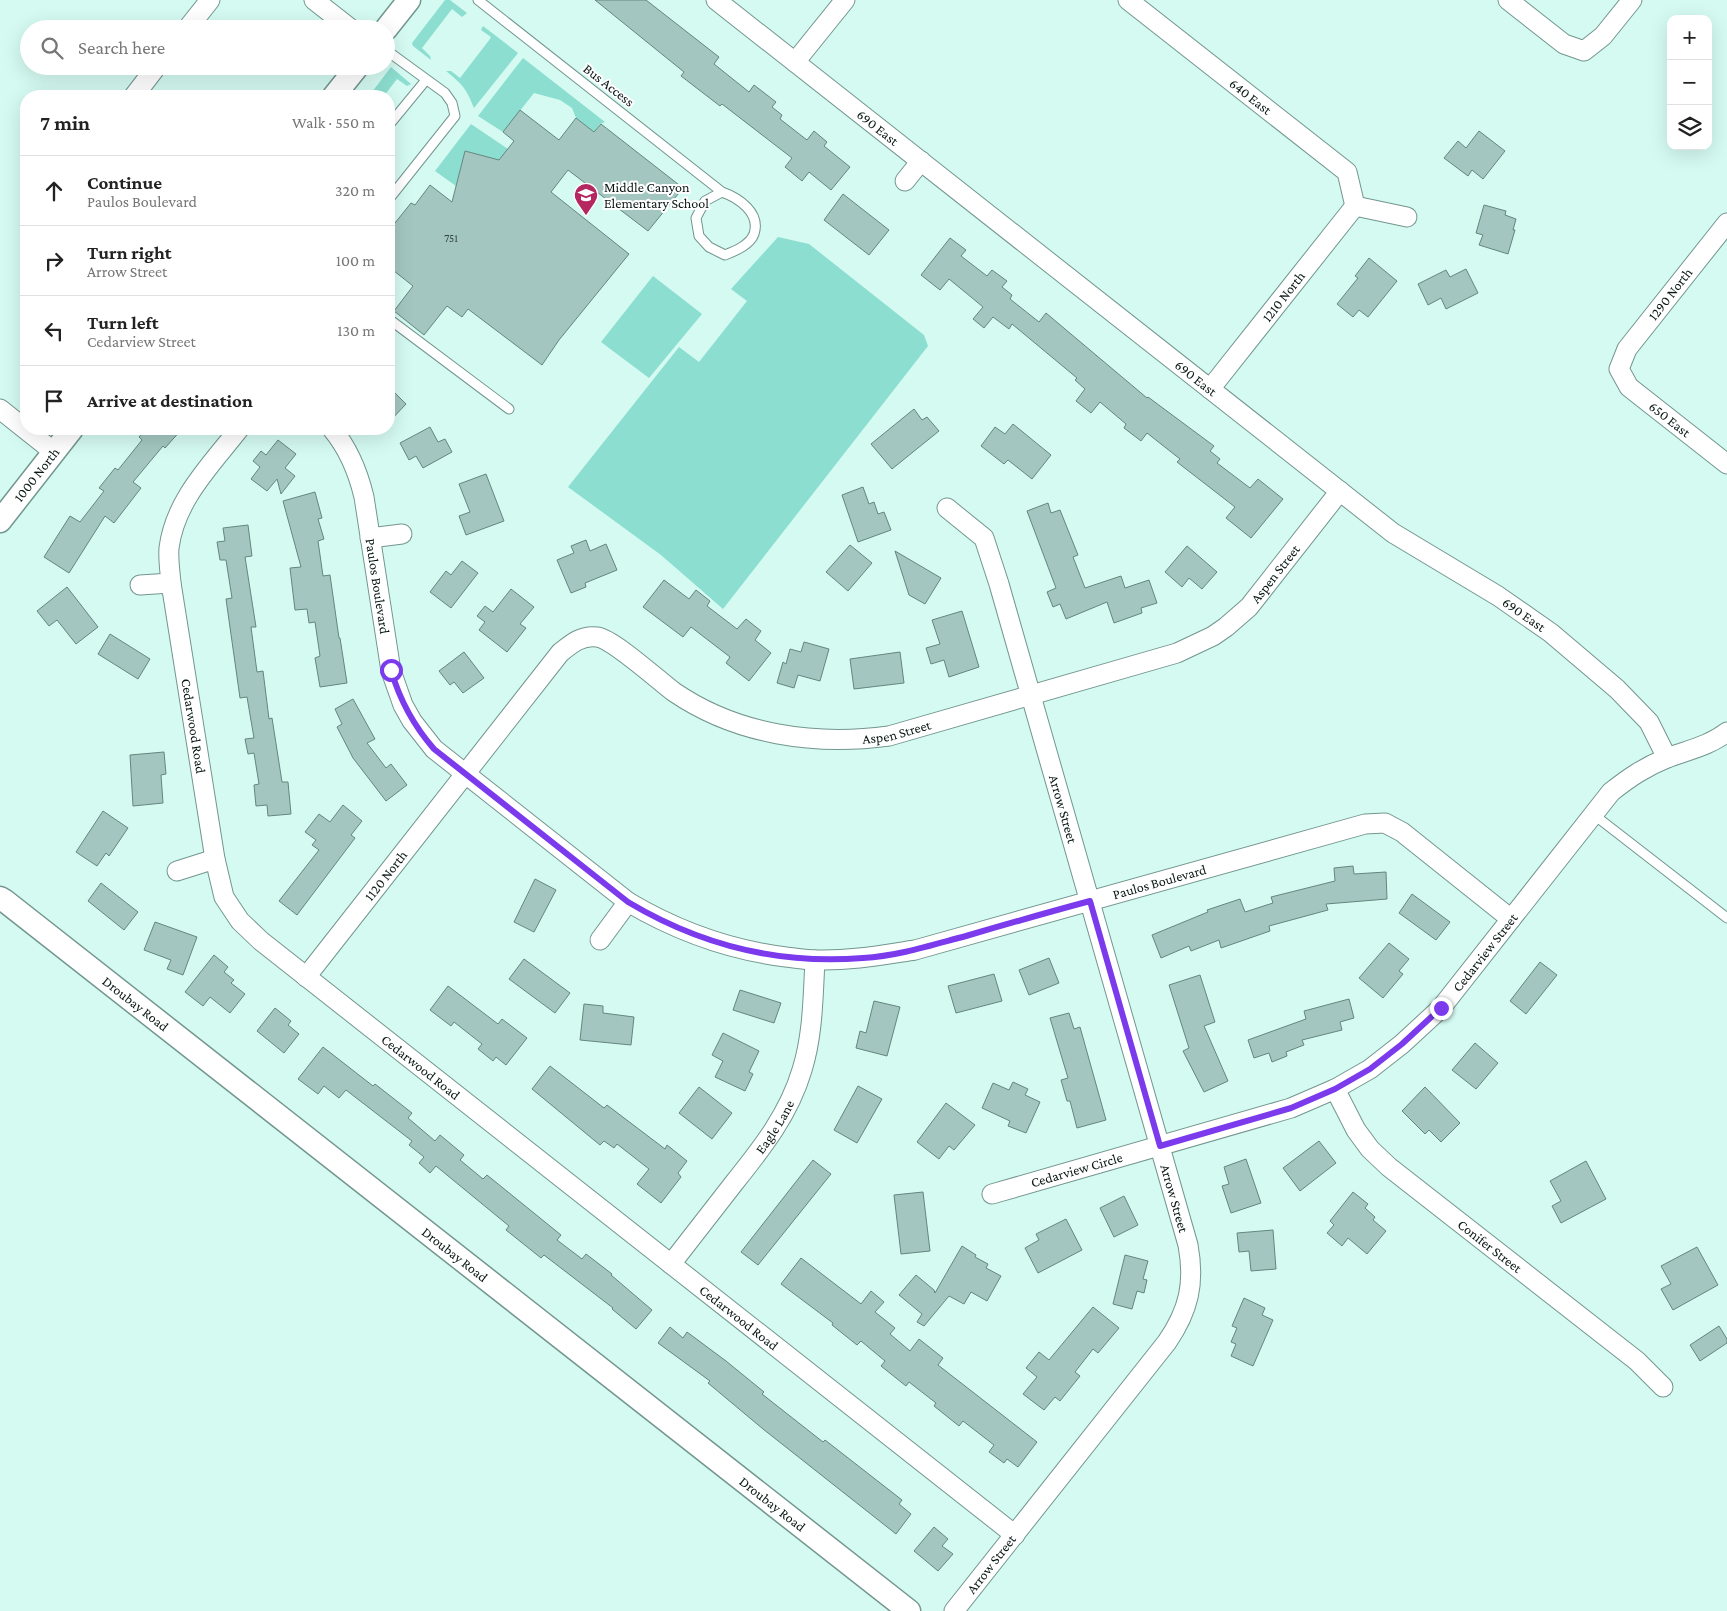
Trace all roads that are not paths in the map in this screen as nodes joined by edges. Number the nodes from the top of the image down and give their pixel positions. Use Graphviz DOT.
graph roads {
  1 [pos="210,0"];
  2 [pos="314,0"];
  3 [pos="409,0"];
  4 [pos="478,0"];
  5 [pos="716,0"];
  6 [pos="845,0"];
  7 [pos="1128,0"];
  8 [pos="1508,0"];
  9 [pos="1632,0"];
  10 [pos="194,20"];
  11 [pos="340,20"];
  12 [pos="393,20"];
  13 [pos="395,57"];
  14 [pos="795,62"];
  15 [pos="150,75"];
  16 [pos="351,75"];
  17 [pos="426,80"];
  18 [pos="139,90"];
  19 [pos="339,90"];
  20 [pos="395,118"];
  21 [pos="921,161"];
  22 [pos="905,181"];
  23 [pos="395,191"];
  24 [pos="722,192"];
  25 [pos="1356,206"];
  26 [pos="1408,217"];
  27 [pos="1727,222"];
  28 [pos="395,323"];
  29 [pos="1619,369"];
  30 [pos="1210,389"];
  31 [pos="0,408"];
  32 [pos="510,409"];
  33 [pos="20,424"];
  34 [pos="33,435"];
  35 [pos="67,435"];
  36 [pos="234,435"];
  37 [pos="336,435"];
  38 [pos="54,452"];
  39 [pos="1727,464"];
  40 [pos="1340,492"];
  41 [pos="947,508"];
  42 [pos="0,521"];
  43 [pos="402,534"];
  44 [pos="370,538"];
  45 [pos="171,583"];
  46 [pos="140,586"];
  47 [pos="1031,695"];
  48 [pos="1727,732"];
  49 [pos="1667,758"];
  50 [pos="465,774"];
  51 [pos="1593,813"];
  52 [pos="214,859"];
  53 [pos="177,871"];
  54 [pos="0,898"];
  55 [pos="1090,901"];
  56 [pos="628,902"];
  57 [pos="1511,918"];
  58 [pos="1727,918"];
  59 [pos="600,940"];
  60 [pos="816,960"];
  61 [pos="306,977"];
  62 [pos="1335,1089"];
  63 [pos="1160,1146"];
  64 [pos="992,1194"];
  65 [pos="671,1264"];
  66 [pos="1663,1387"];
  67 [pos="1015,1535"];
  68 [pos="909,1611"];
  69 [pos="954,1611"];
  1 -- 10 [label="street"];
  2 -- 11 [label="street"];
  3 -- 12 [label="street"];
  4 -- 24 [label="lane, Bus Access"];
  5 -- 14 [label="street, 690 East"];
  6 -- 14 [label="street"];
  7 -- 25 [label="street, 640 East"];
  8 -- 9 [label="street"];
  13 -- 17 [label="lane"];
  14 -- 21 [label="street, 690 East"];
  15 -- 18 [label="street"];
  16 -- 19 [label="street"];
  17 -- 20 [label="lane"];
  17 -- 23 [label="lane"];
  21 -- 22 [label="street"];
  21 -- 30 [label="street, 690 East"];
  24 -- 24 [label="lane"];
  25 -- 26 [label="street"];
  25 -- 30 [label="street, 1210 North"];
  27 -- 29 [label="street, 1290 North"];
  28 -- 32 [label="lane"];
  29 -- 39 [label="street, 650 East"];
  30 -- 40 [label="street, 690 East"];
  31 -- 33 [label="street"];
  34 -- 38 [label="street"];
  35 -- 38 [label="street, 1000 North"];
  36 -- 45 [label="street, Cedarwood Road"];
  37 -- 44 [label="street, Paulos Boulevard"];
  38 -- 42 [label="street, 1000 North"];
  40 -- 47 [label="street, Aspen Street"];
  40 -- 49 [label="street, 690 East"];
  41 -- 47 [label="street, Arrow Street"];
  43 -- 44 [label="street"];
  44 -- 50 [label="street, Paulos Boulevard"];
  45 -- 46 [label="street"];
  45 -- 52 [label="street, Cedarwood Road"];
  47 -- 50 [label="street, Aspen Street"];
  47 -- 55 [label="street, Arrow Street"];
  48 -- 49 [label="street, Cedarview Street"];
  49 -- 51 [label="street, Cedarview Street"];
  50 -- 56 [label="street, Paulos Boulevard"];
  50 -- 61 [label="street, 1120 North"];
  51 -- 57 [label="street, Cedarview Street"];
  51 -- 58 [label="lane"];
  52 -- 53 [label="street"];
  52 -- 61 [label="street, Cedarwood Road"];
  54 -- 68 [label="street, Droubay Road"];
  55 -- 57 [label="street, Paulos Boulevard"];
  55 -- 60 [label="street, Paulos Boulevard"];
  55 -- 63 [label="street, Arrow Street"];
  56 -- 59 [label="street"];
  56 -- 60 [label="street, Paulos Boulevard"];
  57 -- 62 [label="street, Cedarview Street"];
  60 -- 65 [label="street, Eagle Lane"];
  61 -- 65 [label="street, Cedarwood Road"];
  62 -- 63 [label="street, Cedarview Street"];
  62 -- 66 [label="street, Conifer Street"];
  63 -- 64 [label="street, Cedarview Circle"];
  63 -- 67 [label="street, Arrow Street"];
  65 -- 67 [label="street, Cedarwood Road"];
  67 -- 69 [label="street, Arrow Street"];
}
